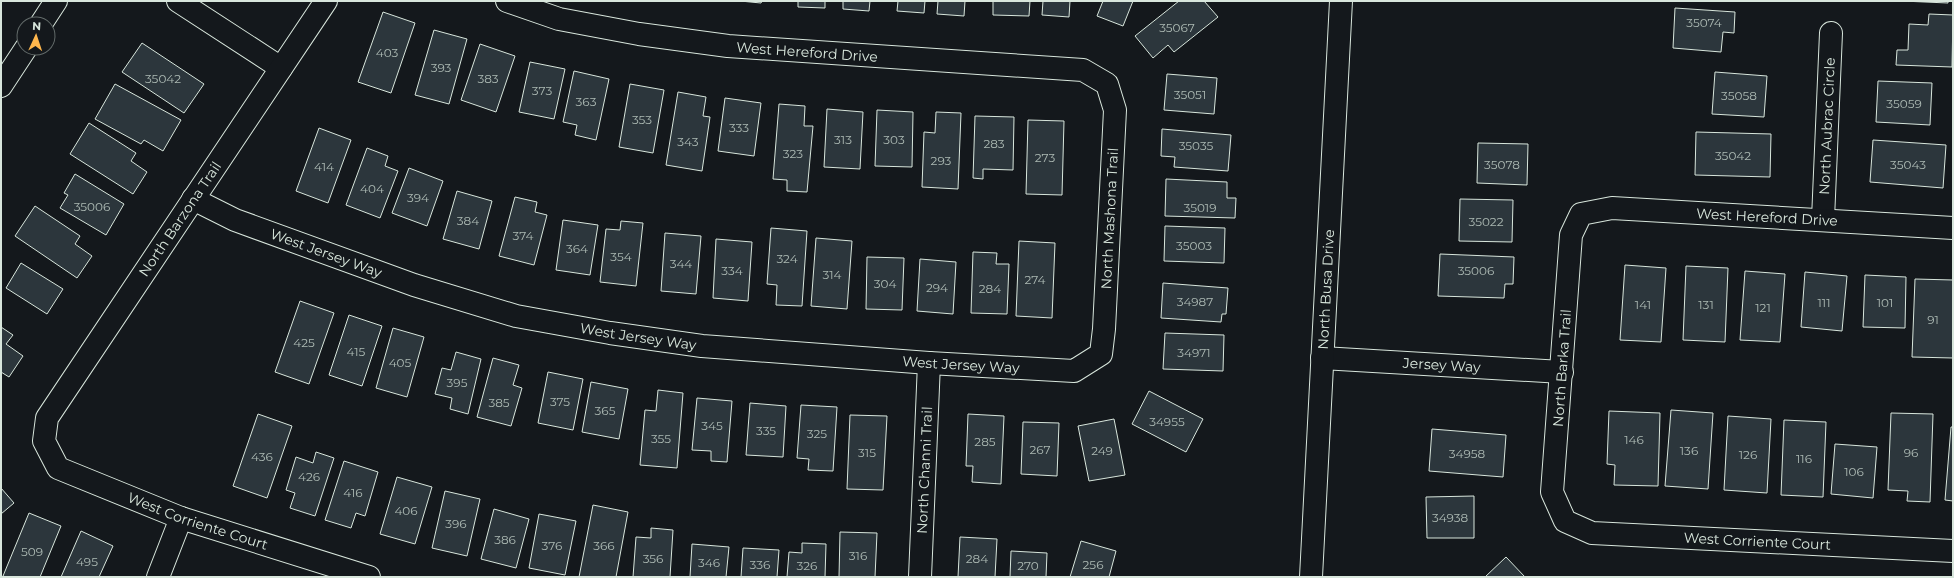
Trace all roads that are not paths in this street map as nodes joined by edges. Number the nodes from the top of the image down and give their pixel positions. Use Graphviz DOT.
graph roads {
  1 [pos="56,1"];
  2 [pos="178,1"];
  3 [pos="326,1"];
  4 [pos="507,1"];
  5 [pos="1340,1"];
  6 [pos="46,16"];
  7 [pos="1831,33"];
  8 [pos="21,56"];
  9 [pos="281,68"];
  10 [pos="1107,84"];
  11 [pos="1,86"];
  12 [pos="193,199"];
  13 [pos="1581,214"];
  14 [pos="1823,219"];
  15 [pos="1953,228"];
  16 [pos="1101,354"];
  17 [pos="1322,358"];
  18 [pos="929,363"];
  19 [pos="1562,372"];
  20 [pos="44,441"];
  21 [pos="182,518"];
  22 [pos="1565,521"];
  23 [pos="1953,551"];
  24 [pos="158,577"];
  25 [pos="369,577"];
  26 [pos="920,577"];
  27 [pos="1311,577"];
  1 -- 6 [label="street"];
  2 -- 9 [label="street"];
  3 -- 9 [label="street, North Barzona Trail"];
  4 -- 10 [label="street, West Hereford Drive"];
  5 -- 17 [label="street, North Busa Drive"];
  7 -- 14 [label="street, North Aubrac Circle"];
  8 -- 11 [label="street"];
  9 -- 12 [label="street, North Barzona Trail"];
  10 -- 16 [label="street, North Mashona Trail"];
  12 -- 18 [label="street, West Jersey Way"];
  12 -- 20 [label="street, North Barzona Trail"];
  13 -- 14 [label="street, West Hereford Drive"];
  13 -- 19 [label="street, North Barka Trail"];
  14 -- 15 [label="street, West Hereford Drive"];
  16 -- 18 [label="street, West Jersey Way"];
  17 -- 19 [label="street, Jersey Way"];
  17 -- 27 [label="street, North Busa Drive"];
  18 -- 26 [label="street, North Channi Trail"];
  19 -- 22 [label="street, North Barka Trail"];
  20 -- 21 [label="street, West Corriente Court"];
  21 -- 24 [label="street"];
  21 -- 25 [label="street, West Corriente Court"];
  22 -- 23 [label="street, West Corriente Court"];
}
